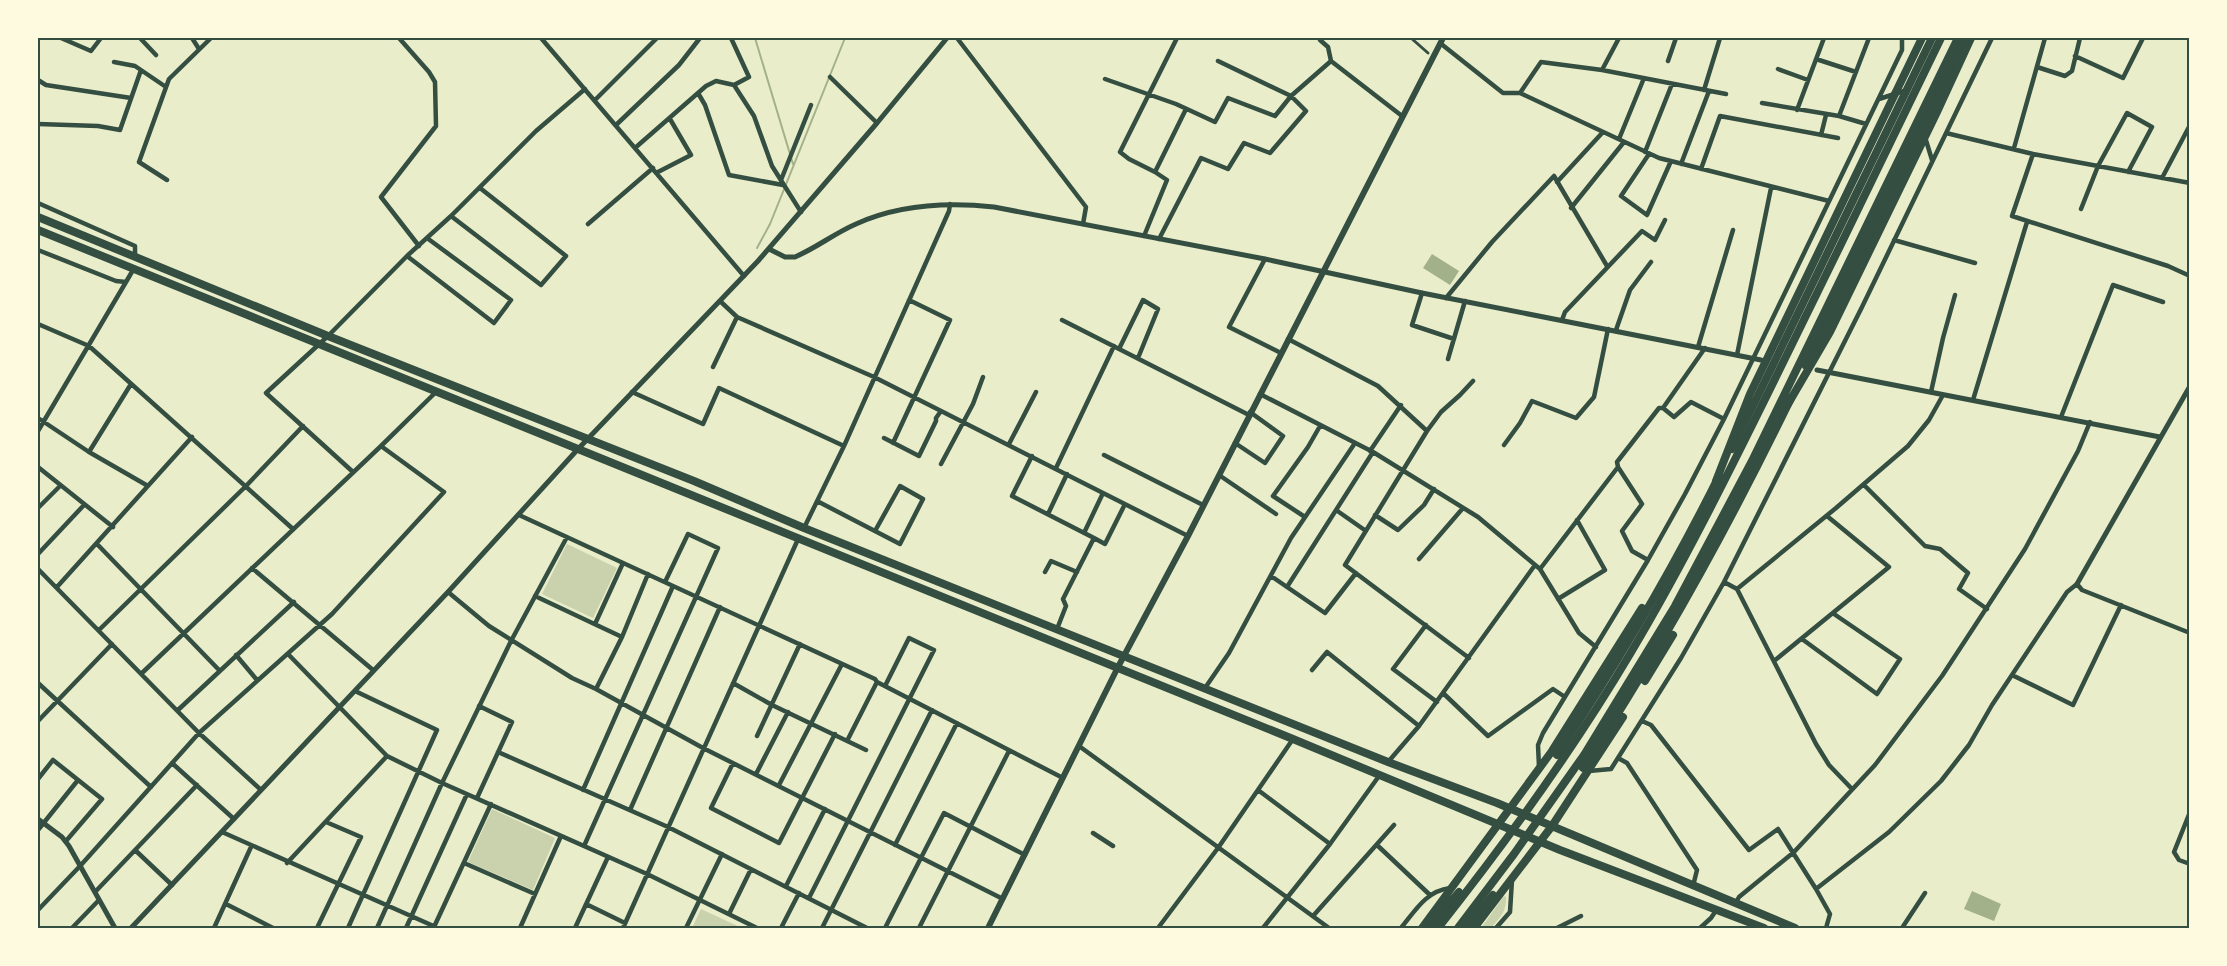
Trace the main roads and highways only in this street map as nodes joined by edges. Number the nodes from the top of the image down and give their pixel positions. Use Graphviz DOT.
graph roads {
  1 [pos="1941,38"];
  2 [pos="1958,38"];
  3 [pos="1966,38"];
  4 [pos="1971,38"];
  5 [pos="1925,39"];
  6 [pos="1441,40"];
  7 [pos="38,217"];
  8 [pos="38,230"];
  9 [pos="1788,404"];
  10 [pos="1716,481"];
  11 [pos="1692,530"];
  12 [pos="1125,656"];
  13 [pos="1118,667"];
  14 [pos="1557,755"];
  15 [pos="1511,809"];
  16 [pos="1499,825"];
  17 [pos="1552,826"];
  18 [pos="1540,842"];
  19 [pos="1456,890"];
  20 [pos="1493,895"];
  21 [pos="988,928"];
  22 [pos="1422,928"];
  23 [pos="1429,928"];
  24 [pos="1438,928"];
  25 [pos="1458,928"];
  26 [pos="1466,928"];
  27 [pos="1474,928"];
  28 [pos="1764,928"];
  29 [pos="1795,928"];
  1 -- 24 [label="highway"];
  2 -- 25 [label="highway"];
  3 -- 9 [label="highway"];
  4 -- 9 [label="highway"];
  5 -- 10 [label="highway"];
  5 -- 10 [label="highway"];
  6 -- 12 [label="main road"];
  7 -- 12 [label="highway"];
  8 -- 13 [label="highway"];
  9 -- 17 [label="highway"];
  10 -- 11 [label="highway"];
  11 -- 14 [label="highway"];
  11 -- 15 [label="highway"];
  12 -- 13 [label="main road"];
  12 -- 15 [label="highway"];
  13 -- 16 [label="highway"];
  13 -- 21 [label="main road"];
  15 -- 16 [label="highway"];
  15 -- 17 [label="highway"];
  16 -- 18 [label="highway"];
  16 -- 19 [label="highway"];
  17 -- 18 [label="highway"];
  17 -- 29 [label="highway"];
  18 -- 27 [label="highway"];
  18 -- 28 [label="highway"];
  19 -- 22 [label="highway"];
  19 -- 23 [label="highway"];
  20 -- 26 [label="highway"];
}
